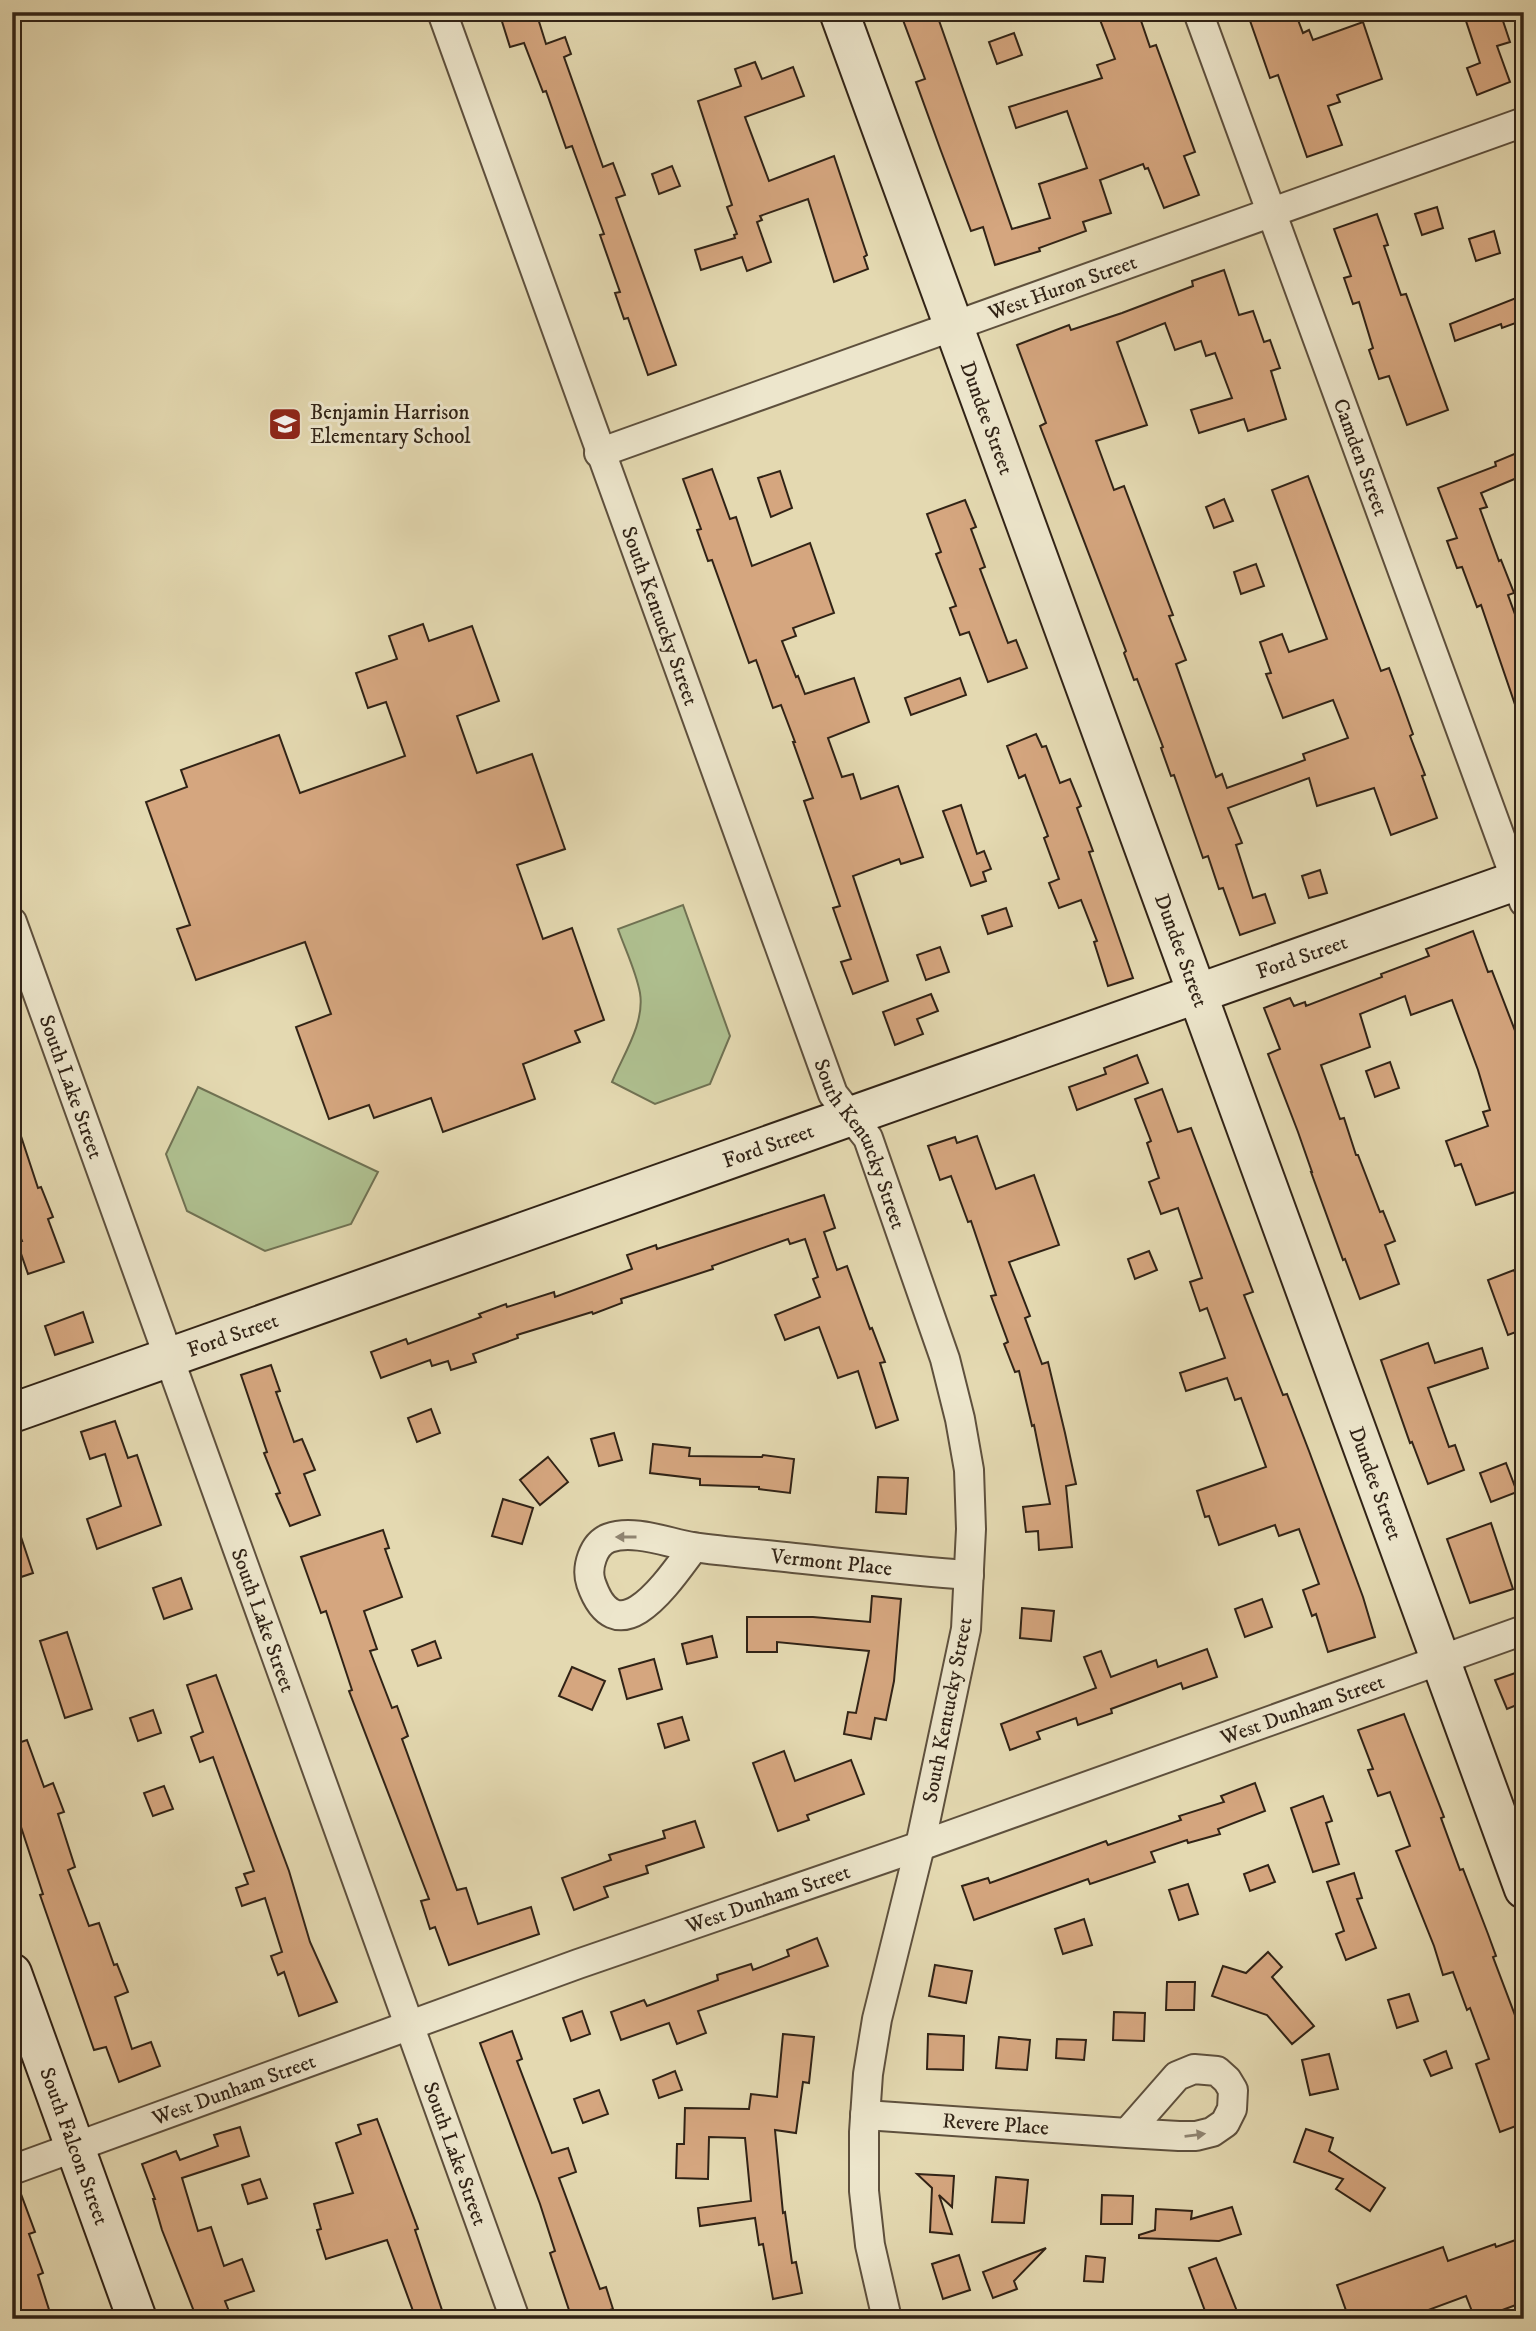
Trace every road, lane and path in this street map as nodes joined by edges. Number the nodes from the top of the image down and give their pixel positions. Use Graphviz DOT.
graph roads {
  1 [pos="442,12"];
  2 [pos="839,12"];
  3 [pos="1198,12"];
  4 [pos="1524,122"];
  5 [pos="1272,214"];
  6 [pos="954,327"];
  7 [pos="600,453"];
  8 [pos="1521,887"];
  9 [pos="12,922"];
  10 [pos="1198,994"];
  11 [pos="851,1118"];
  12 [pos="169,1357"];
  13 [pos="12,1413"];
  14 [pos="694,1547"];
  15 [pos="969,1575"];
  16 [pos="1524,1630"];
  17 [pos="1439,1660"];
  18 [pos="920,1846"];
  19 [pos="1524,1889"];
  20 [pos="12,1973"];
  21 [pos="410,2025"];
  22 [pos="865,2115"];
  23 [pos="1127,2133"];
  24 [pos="75,2147"];
  25 [pos="12,2170"];
  26 [pos="136,2319"];
  27 [pos="515,2319"];
  28 [pos="887,2319"];
  1 -- 7 [label="street, South Kentucky Street"];
  2 -- 6 [label="street, Dundee Street"];
  3 -- 5 [label="street, Camden Street"];
  4 -- 5 [label="street, West Huron Street"];
  5 -- 6 [label="street, West Huron Street"];
  5 -- 8 [label="street, Camden Street"];
  6 -- 7 [label="street, West Huron Street"];
  6 -- 10 [label="street, Dundee Street"];
  7 -- 11 [label="street, South Kentucky Street"];
  8 -- 10 [label="street, Ford Street"];
  9 -- 12 [label="street, South Lake Street"];
  10 -- 11 [label="street, Ford Street"];
  10 -- 17 [label="street, Dundee Street"];
  11 -- 12 [label="street, Ford Street"];
  11 -- 15 [label="street, South Kentucky Street"];
  12 -- 13 [label="street, Ford Street"];
  12 -- 21 [label="street, South Lake Street"];
  14 -- 15 [label="street, Vermont Place"];
  15 -- 18 [label="street, South Kentucky Street"];
  16 -- 17 [label="street, West Dunham Street"];
  17 -- 18 [label="street, West Dunham Street"];
  17 -- 19 [label="street, Dundee Street"];
  18 -- 21 [label="street, West Dunham Street"];
  18 -- 22 [label="street, South Kentucky Street"];
  20 -- 24 [label="street, South Falcon Street"];
  21 -- 24 [label="street, West Dunham Street"];
  21 -- 27 [label="street, South Lake Street"];
  22 -- 23 [label="street, Revere Place"];
  22 -- 28 [label="street, South Kentucky Street"];
  24 -- 25 [label="street, West Dunham Street"];
  24 -- 26 [label="street, South Falcon Street"];
}
